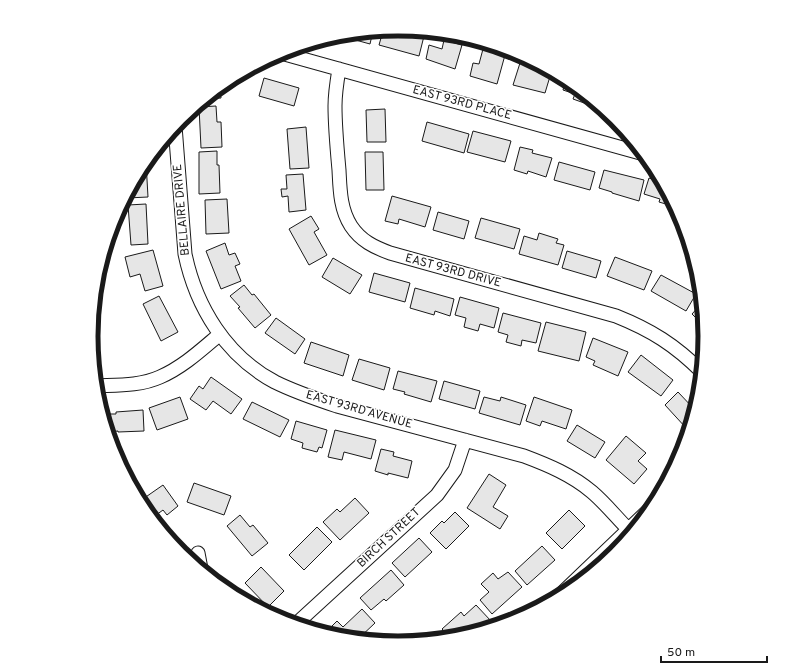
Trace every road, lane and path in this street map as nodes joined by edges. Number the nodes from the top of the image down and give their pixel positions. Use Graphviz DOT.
graph roads {
  1 [pos="292,56"];
  2 [pos="339,69"];
  3 [pos="177,134"];
  4 [pos="636,152"];
  5 [pos="220,334"];
  6 [pos="697,367"];
  7 [pos="103,386"];
  8 [pos="465,440"];
  9 [pos="628,529"];
  10 [pos="198,553"];
  11 [pos="199,561"];
  12 [pos="585,571"];
  13 [pos="301,620"];
  1 -- 2 [label="street, EAST 93RD PLACE"];
  2 -- 4 [label="street, EAST 93RD PLACE"];
  2 -- 6 [label="street, EAST 93RD DRIVE"];
  3 -- 5 [label="street, BELLAIRE DRIVE"];
  5 -- 7 [label="street"];
  5 -- 8 [label="street, EAST 93RD AVENUE"];
  8 -- 9 [label="street, EAST 93RD AVENUE"];
  8 -- 13 [label="street, BIRCH STREET"];
  9 -- 12 [label="street"];
  10 -- 11 [label="street"];
}
